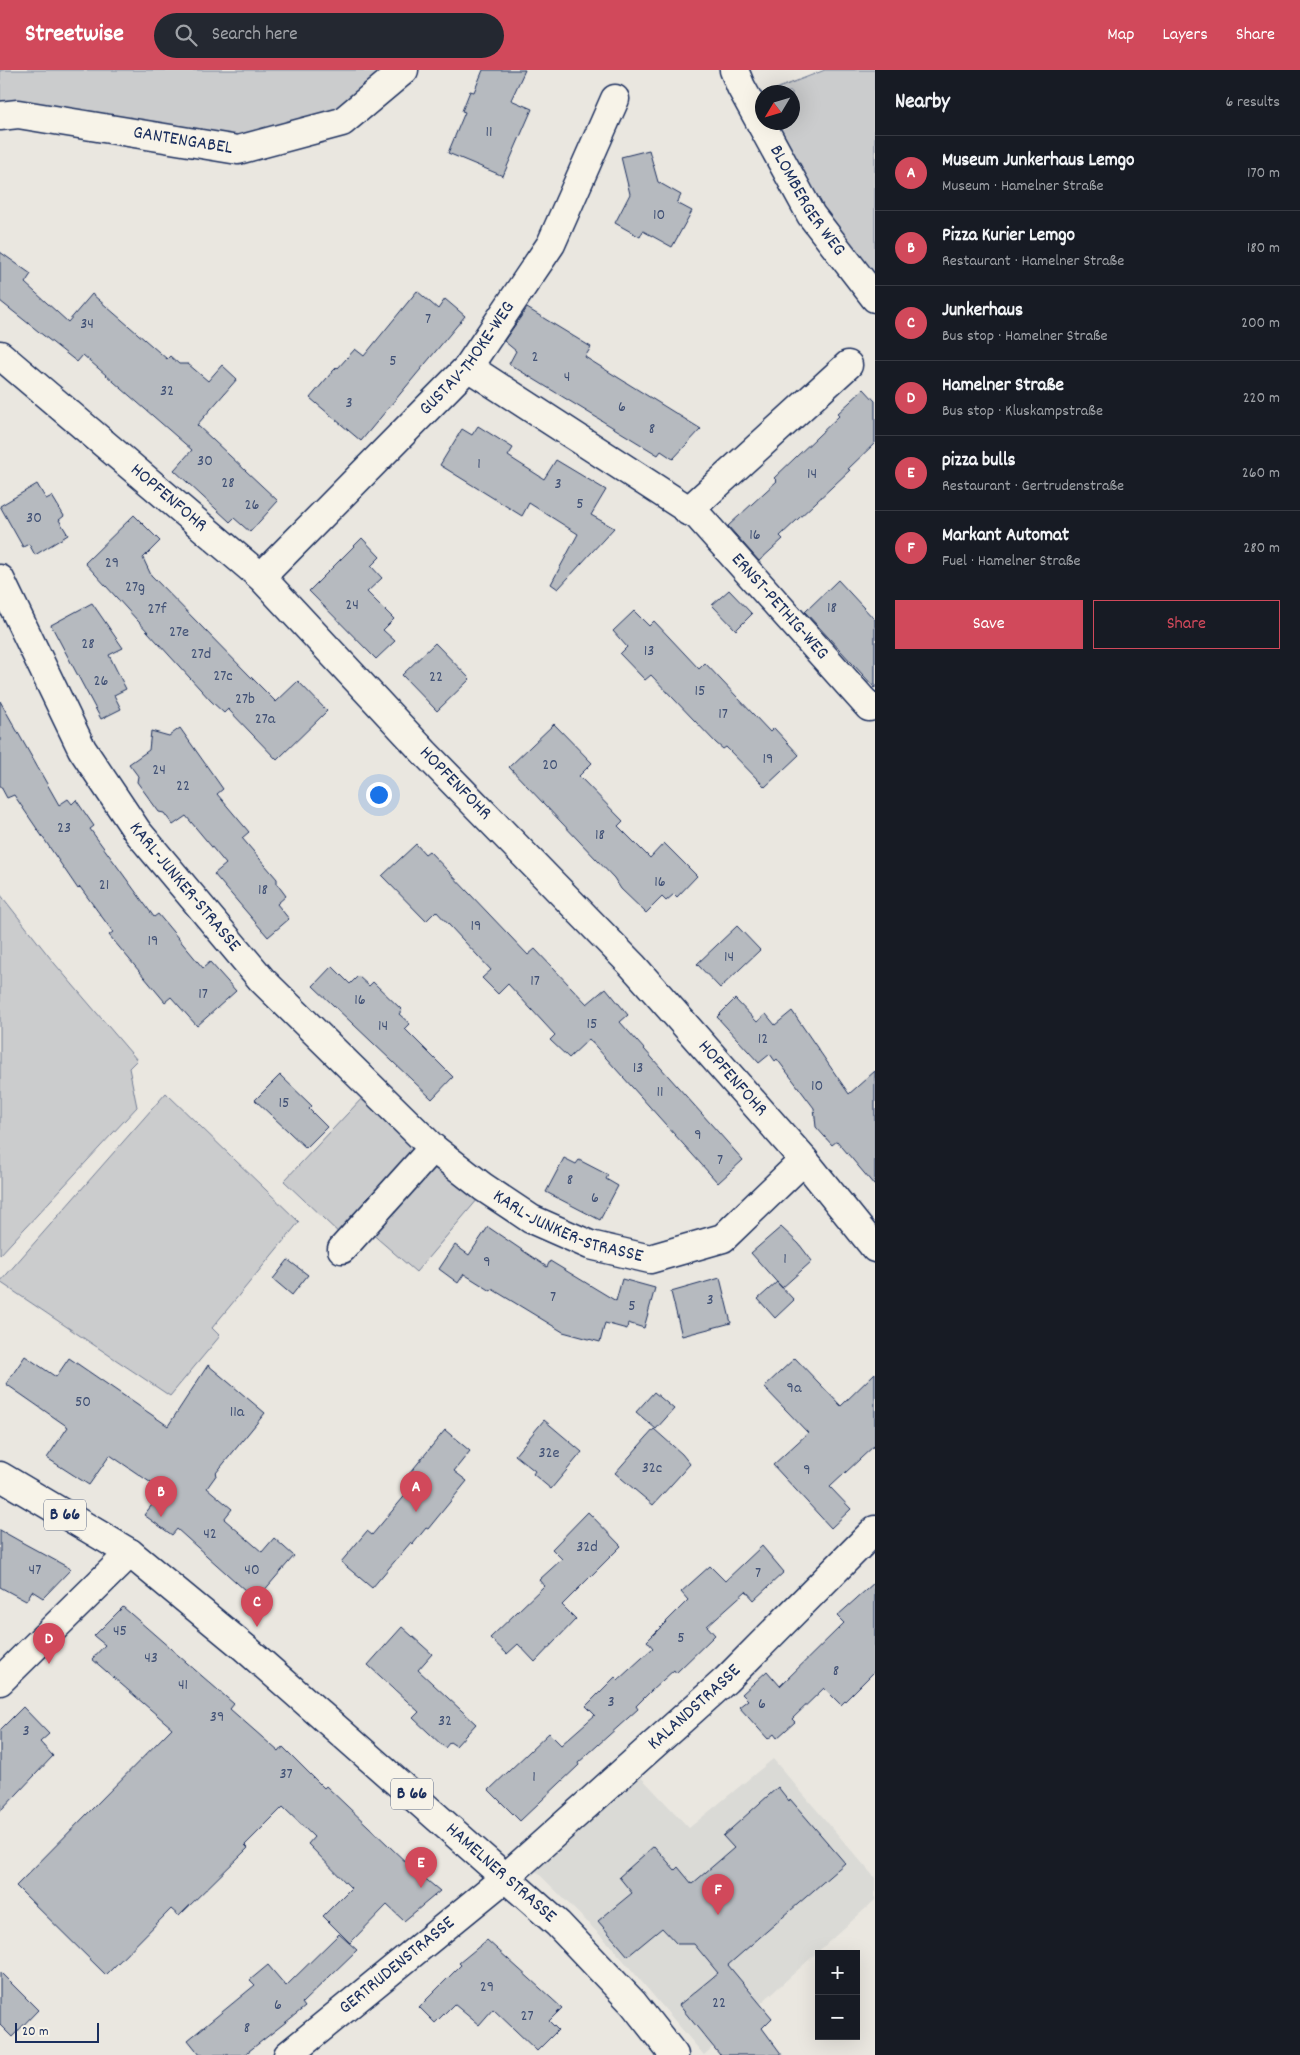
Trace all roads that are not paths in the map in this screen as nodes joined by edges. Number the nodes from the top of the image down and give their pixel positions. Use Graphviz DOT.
graph roads {
  1 [pos="404,70"];
  2 [pos="734,70"];
  3 [pos="616,100"];
  4 [pos="0,116"];
  5 [pos="875,298"];
  6 [pos="0,355"];
  7 [pos="848,365"];
  8 [pos="468,367"];
  9 [pos="688,511"];
  10 [pos="261,577"];
  11 [pos="0,579"];
  12 [pos="869,707"];
  13 [pos="434,1148"];
  14 [pos="804,1160"];
  15 [pos="875,1248"];
  16 [pos="342,1249"];
  17 [pos="0,1476"];
  18 [pos="875,1530"];
  19 [pos="130,1553"];
  20 [pos="0,1681"];
  21 [pos="506,1877"];
  22 [pos="288,2055"];
  23 [pos="674,2055"];
  1 -- 4 [label="street, GANTENGABEL"];
  2 -- 5 [label="street, BLOMBERGER WEG"];
  3 -- 8 [label="street, GUSTAV-THOKE-WEG"];
  6 -- 10 [label="street, HOPFENFOHR"];
  7 -- 9 [label="street"];
  8 -- 9 [label="street, ERNST-PETHIG-WEG"];
  8 -- 10 [label="street, GUSTAV-THOKE-WEG"];
  9 -- 12 [label="street, ERNST-PETHIG-WEG"];
  10 -- 14 [label="street, HOPFENFOHR"];
  11 -- 13 [label="street, KARL-JUNKER-STRASSE"];
  13 -- 14 [label="street, KARL-JUNKER-STRASSE"];
  13 -- 16 [label="street"];
  14 -- 15 [label="street, HOPFENFOHR"];
  17 -- 19 [label="street, HAMELNER STRASSE / B 66"];
  18 -- 21 [label="street, KALANDSTRASSE"];
  19 -- 20 [label="street"];
  19 -- 21 [label="street, HAMELNER STRASSE / B 66"];
  21 -- 22 [label="street, GERTRUDENSTRASSE"];
  21 -- 23 [label="street, HAMELNER STRASSE / B 66"];
}
